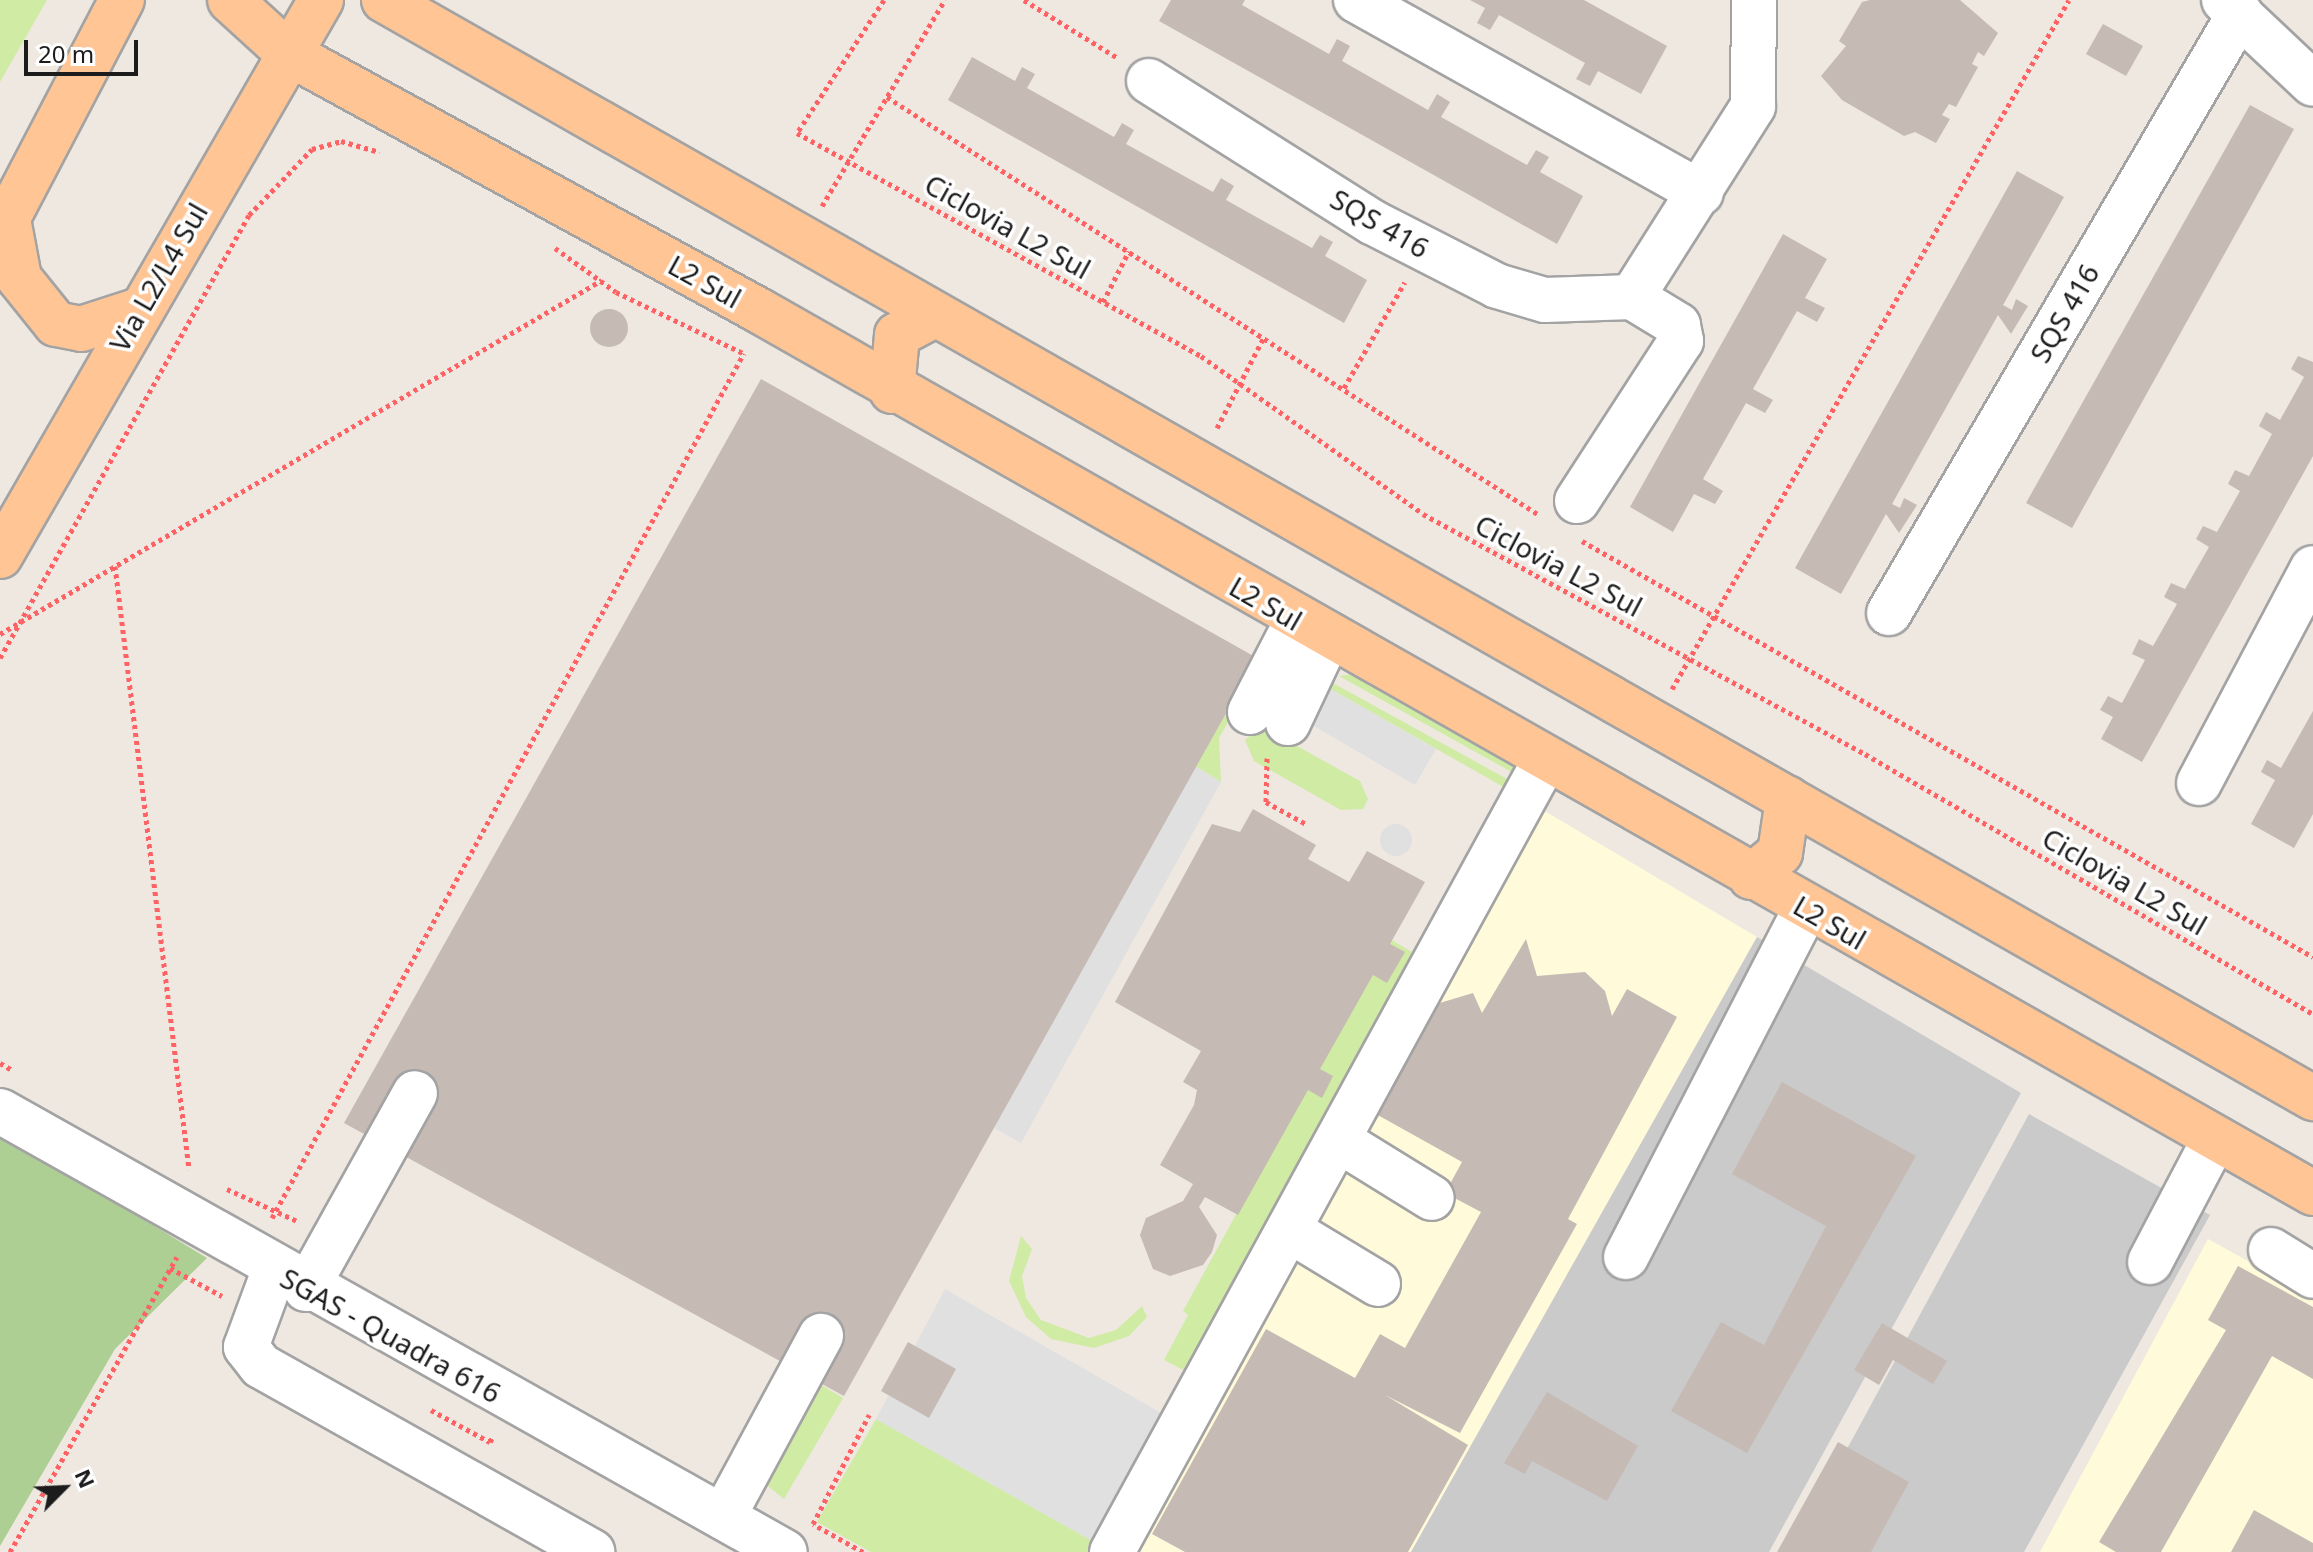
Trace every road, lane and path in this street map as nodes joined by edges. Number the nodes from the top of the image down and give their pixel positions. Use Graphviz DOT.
graph roads {
  1 [pos="122,0"];
  2 [pos="230,0"];
  3 [pos="321,0"];
  4 [pos="384,0"];
  5 [pos="884,0"];
  6 [pos="945,0"];
  7 [pos="1024,0"];
  8 [pos="1356,0"];
  9 [pos="1754,0"];
  10 [pos="2069,0"];
  11 [pos="2232,6"];
  12 [pos="288,53"];
  13 [pos="1149,81"];
  14 [pos="2313,84"];
  15 [pos="395,157"];
  16 [pos="848,161"];
  17 [pos="1701,193"];
  18 [pos="4,226"];
  19 [pos="803,237"];
  20 [pos="549,244"];
  21 [pos="1424,249"];
  22 [pos="652,251"];
  23 [pos="1129,251"];
  24 [pos="601,281"];
  25 [pos="1632,297"];
  26 [pos="1103,302"];
  27 [pos="139,310"];
  28 [pos="758,310"];
  29 [pos="931,317"];
  30 [pos="1264,337"];
  31 [pos="744,353"];
  32 [pos="756,358"];
  33 [pos="1239,383"];
  34 [pos="1344,388"];
  35 [pos="892,391"];
  36 [pos="1198,467"];
  37 [pos="1577,501"];
  38 [pos="0,556"];
  39 [pos="115,566"];
  40 [pos="2313,568"];
  41 [pos="1889,613"];
  42 [pos="22,621"];
  43 [pos="1313,630"];
  44 [pos="0,634"];
  45 [pos="1687,657"];
  46 [pos="0,658"];
  47 [pos="1269,717"];
  48 [pos="1655,724"];
  49 [pos="1545,760"];
  50 [pos="2199,783"];
  51 [pos="1788,799"];
  52 [pos="1751,877"];
  53 [pos="1806,909"];
  54 [pos="2313,1014"];
  55 [pos="415,1093"];
  56 [pos="2313,1098"];
  57 [pos="0,1111"];
  58 [pos="1338,1140"];
  59 [pos="2214,1140"];
  60 [pos="190,1174"];
  61 [pos="2313,1193"];
  62 [pos="1432,1198"];
  63 [pos="196,1224"];
  64 [pos="1289,1230"];
  65 [pos="2271,1250"];
  66 [pos="1626,1257"];
  67 [pos="2150,1262"];
  68 [pos="170,1268"];
  69 [pos="276,1272"];
  70 [pos="2313,1276"];
  71 [pos="1378,1284"];
  72 [pos="253,1314"];
  73 [pos="821,1336"];
  74 [pos="510,1401"];
  75 [pos="420,1404"];
  76 [pos="869,1415"];
  77 [pos="723,1517"];
  78 [pos="10,1552"];
  79 [pos="592,1552"];
  80 [pos="785,1552"];
  81 [pos="863,1552"];
  82 [pos="1112,1552"];
  1 -- 18 [label="main road"];
  2 -- 12 [label="main road, L2 Sul"];
  3 -- 12 [label="main road, Via L2/L4 Sul"];
  4 -- 19 [label="main road"];
  5 -- 16 [label="path, Ciclovia L2 Sul"];
  6 -- 16 [label="path"];
  7 -- 13 [label="path"];
  8 -- 17 [label="street"];
  9 -- 17 [label="street"];
  10 -- 45 [label="path"];
  11 -- 14 [label="street, SQS 416"];
  11 -- 41 [label="street, SQS 416"];
  12 -- 22 [label="main road, L2 Sul"];
  12 -- 27 [label="main road, Via L2/L4 Sul"];
  13 -- 21 [label="street, SQS 416"];
  15 -- 42 [label="path"];
  16 -- 19 [label="path"];
  16 -- 26 [label="path, Ciclovia L2 Sul"];
  17 -- 25 [label="street"];
  18 -- 27 [label="main road"];
  19 -- 29 [label="main road"];
  20 -- 24 [label="path"];
  21 -- 25 [label="street, SQS 416"];
  21 -- 34 [label="path"];
  22 -- 24 [label="path"];
  22 -- 28 [label="main road, L2 Sul"];
  23 -- 26 [label="path"];
  24 -- 31 [label="path"];
  24 -- 39 [label="path"];
  25 -- 37 [label="street"];
  26 -- 33 [label="path, Ciclovia L2 Sul"];
  27 -- 38 [label="main road, Via L2/L4 Sul"];
  28 -- 31 [label="path"];
  28 -- 35 [label="main road, L2 Sul"];
  29 -- 35 [label="main road"];
  29 -- 36 [label="main road"];
  30 -- 33 [label="path"];
  31 -- 32 [label="path"];
  31 -- 69 [label="path"];
  33 -- 36 [label="path"];
  33 -- 45 [label="path, Ciclovia L2 Sul"];
  35 -- 43 [label="main road, L2 Sul"];
  36 -- 48 [label="main road"];
  39 -- 42 [label="path"];
  39 -- 60 [label="path"];
  40 -- 50 [label="street"];
  42 -- 44 [label="path"];
  42 -- 46 [label="path"];
  43 -- 47 [label="street"];
  43 -- 49 [label="main road, L2 Sul"];
  45 -- 48 [label="path"];
  45 -- 54 [label="path, Ciclovia L2 Sul"];
  48 -- 51 [label="main road"];
  49 -- 52 [label="main road, L2 Sul"];
  49 -- 58 [label="street"];
  51 -- 52 [label="main road"];
  51 -- 56 [label="main road"];
  52 -- 53 [label="main road, L2 Sul"];
  53 -- 59 [label="main road, L2 Sul"];
  53 -- 66 [label="street"];
  55 -- 69 [label="street"];
  57 -- 63 [label="street, SGAS - Quadra 616"];
  58 -- 62 [label="street"];
  58 -- 64 [label="street"];
  59 -- 61 [label="main road, L2 Sul"];
  59 -- 67 [label="street"];
  63 -- 68 [label="path"];
  63 -- 69 [label="street, SGAS - Quadra 616"];
  64 -- 71 [label="street"];
  64 -- 82 [label="street"];
  65 -- 70 [label="street"];
  68 -- 72 [label="path"];
  68 -- 78 [label="path"];
  69 -- 72 [label="street"];
  69 -- 74 [label="street, SGAS - Quadra 616"];
  72 -- 79 [label="street"];
  73 -- 77 [label="street"];
  74 -- 75 [label="path"];
  74 -- 77 [label="street, SGAS - Quadra 616"];
  76 -- 81 [label="path"];
  77 -- 80 [label="street, SGAS - Quadra 616"];
}
